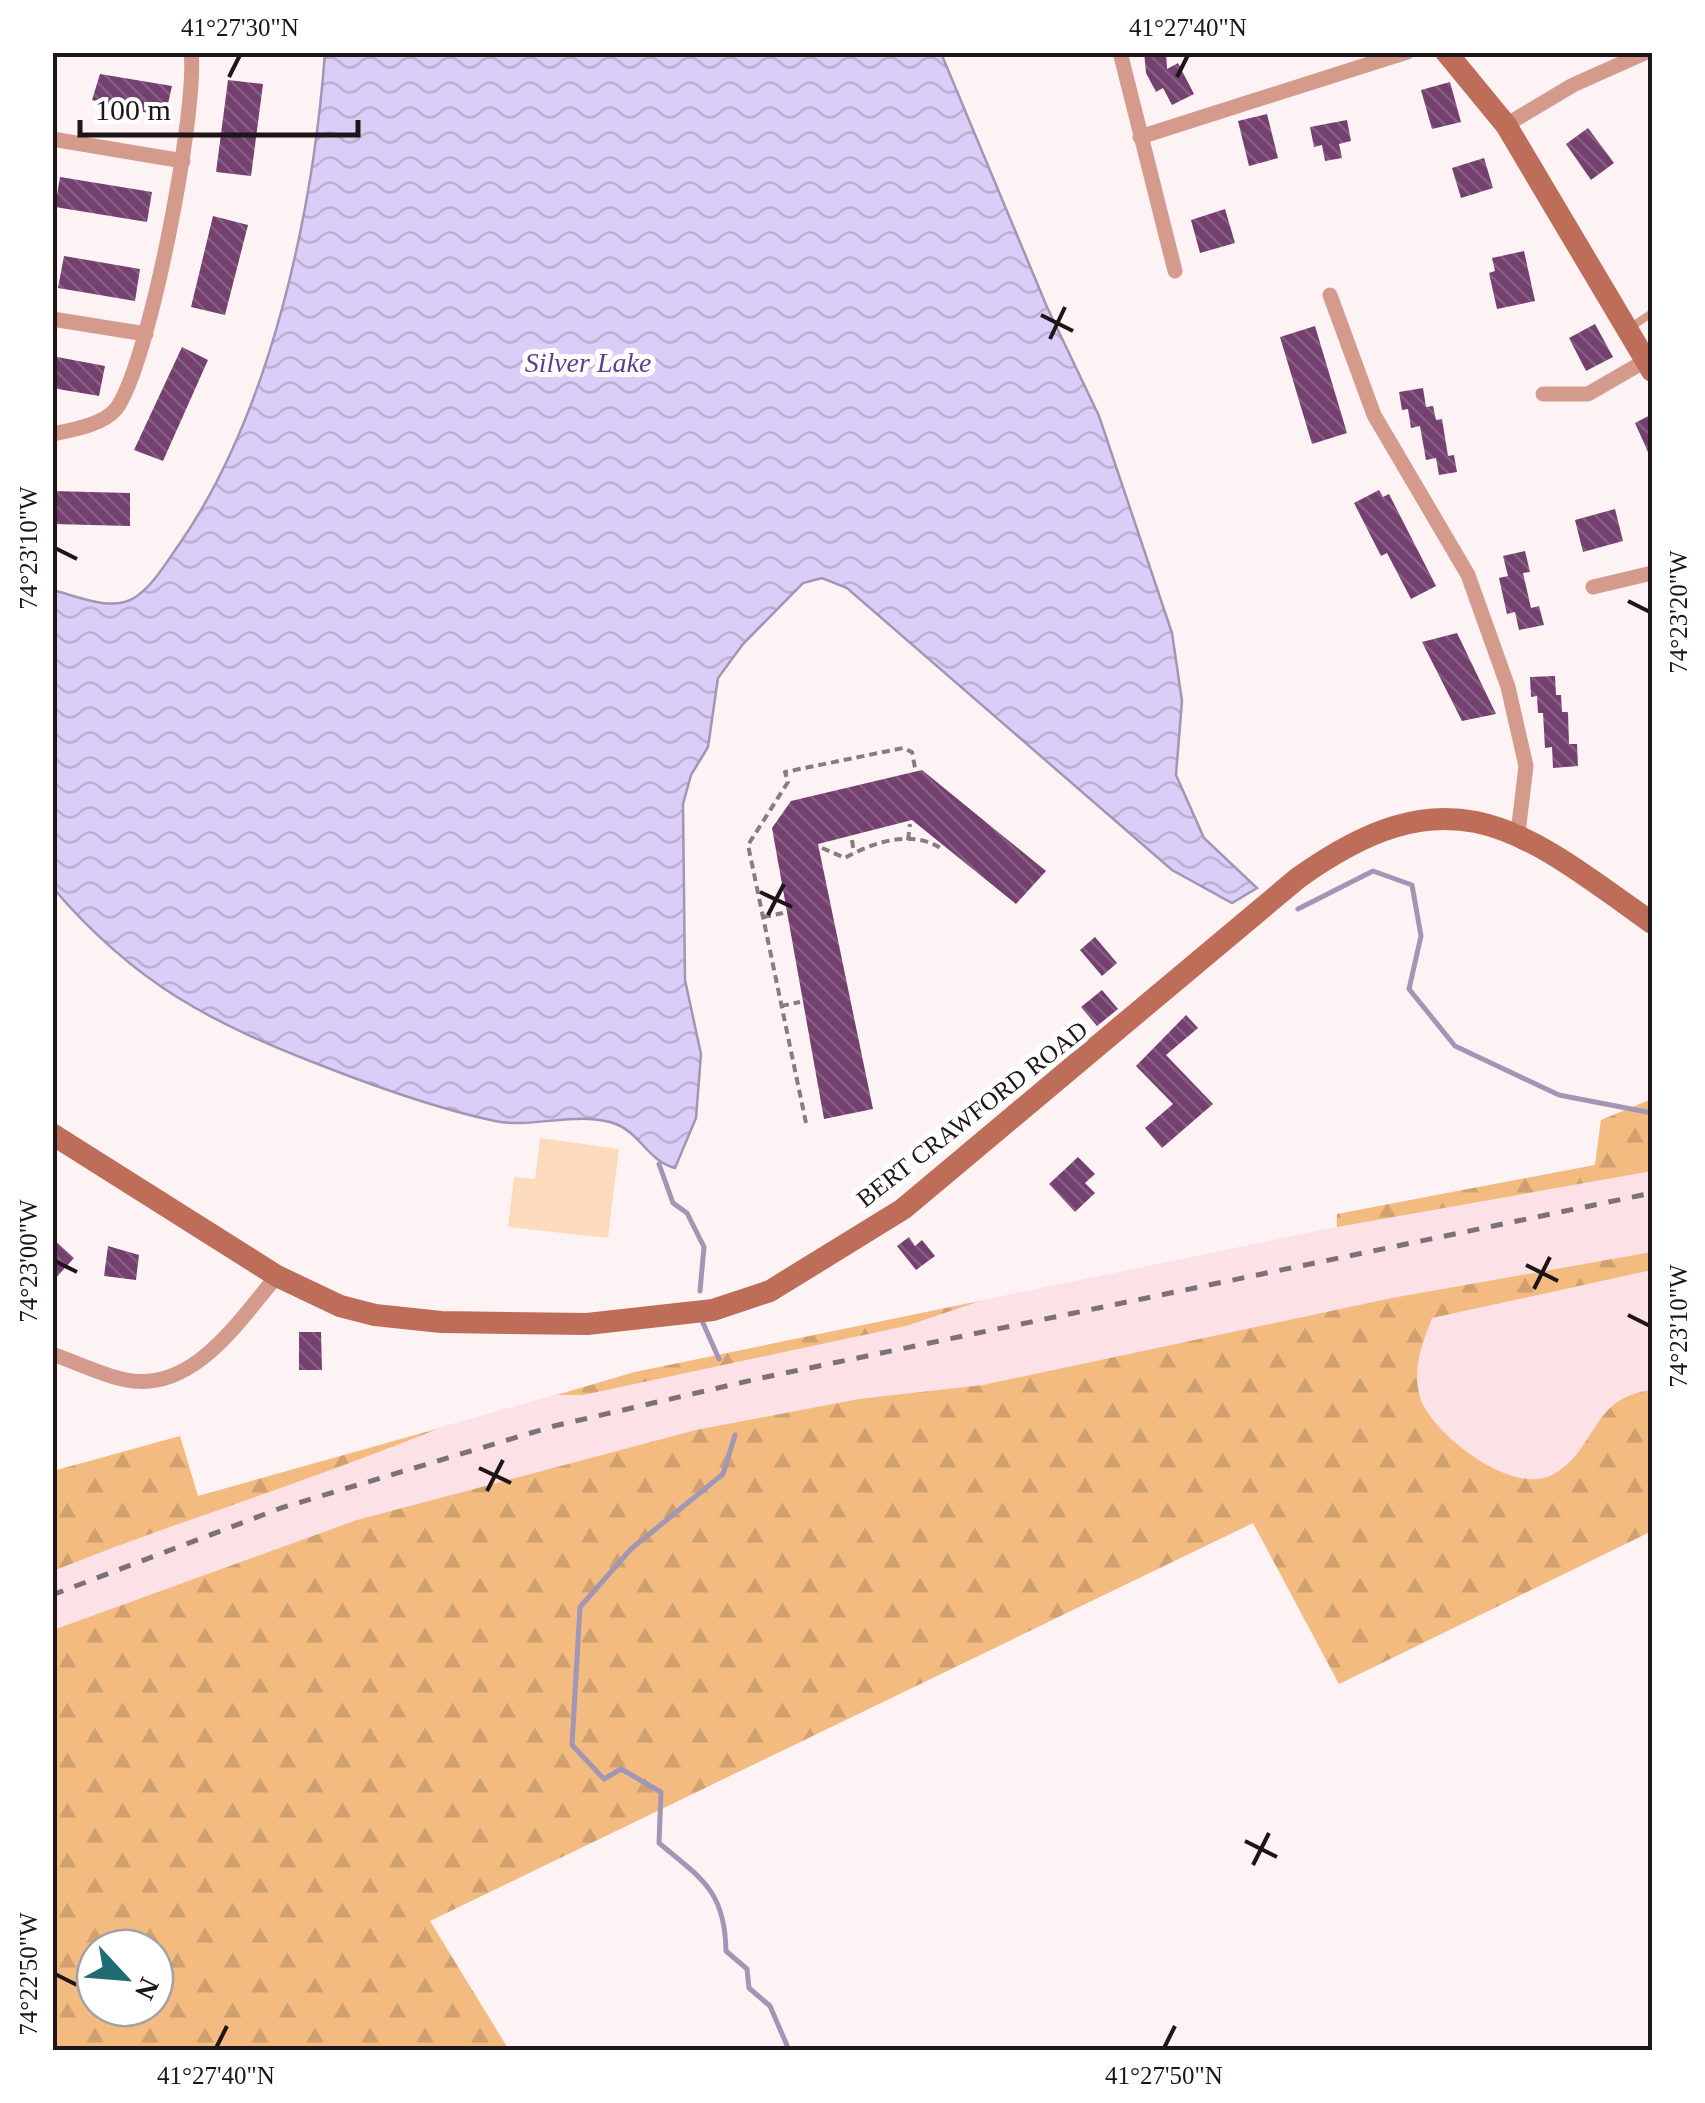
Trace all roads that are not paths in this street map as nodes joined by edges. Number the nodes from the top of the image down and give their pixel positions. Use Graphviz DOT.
graph roads {
  1 [pos="191,52"];
  2 [pos="1120,52"];
  3 [pos="1406,52"];
  4 [pos="1446,52"];
  5 [pos="1647,52"];
  6 [pos="1506,125"];
  7 [pos="1140,137"];
  8 [pos="52,139"];
  9 [pos="183,161"];
  10 [pos="1174,271"];
  11 [pos="1330,295"];
  12 [pos="1652,314"];
  13 [pos="52,320"];
  14 [pos="1627,330"];
  15 [pos="146,334"];
  16 [pos="1649,366"];
  17 [pos="1543,394"];
  18 [pos="52,434"];
  19 [pos="1652,574"];
  20 [pos="1593,587"];
  21 [pos="1518,833"];
  22 [pos="1652,923"];
  23 [pos="52,1134"];
  24 [pos="277,1276"];
  25 [pos="52,1354"];
  1 -- 9 [label="street"];
  2 -- 7 [label="street"];
  3 -- 7 [label="street"];
  4 -- 6 [label="street"];
  5 -- 6 [label="street"];
  6 -- 14 [label="street"];
  7 -- 10 [label="street"];
  8 -- 9 [label="street"];
  9 -- 15 [label="street"];
  11 -- 21 [label="street"];
  12 -- 14 [label="lane"];
  13 -- 15 [label="street"];
  14 -- 16 [label="street"];
  15 -- 18 [label="street"];
  16 -- 17 [label="street"];
  19 -- 20 [label="street"];
  21 -- 22 [label="street, BERT CRAWFORD ROAD"];
  21 -- 24 [label="street, BERT CRAWFORD ROAD"];
  23 -- 24 [label="street, BERT CRAWFORD ROAD"];
  24 -- 25 [label="street"];
}
